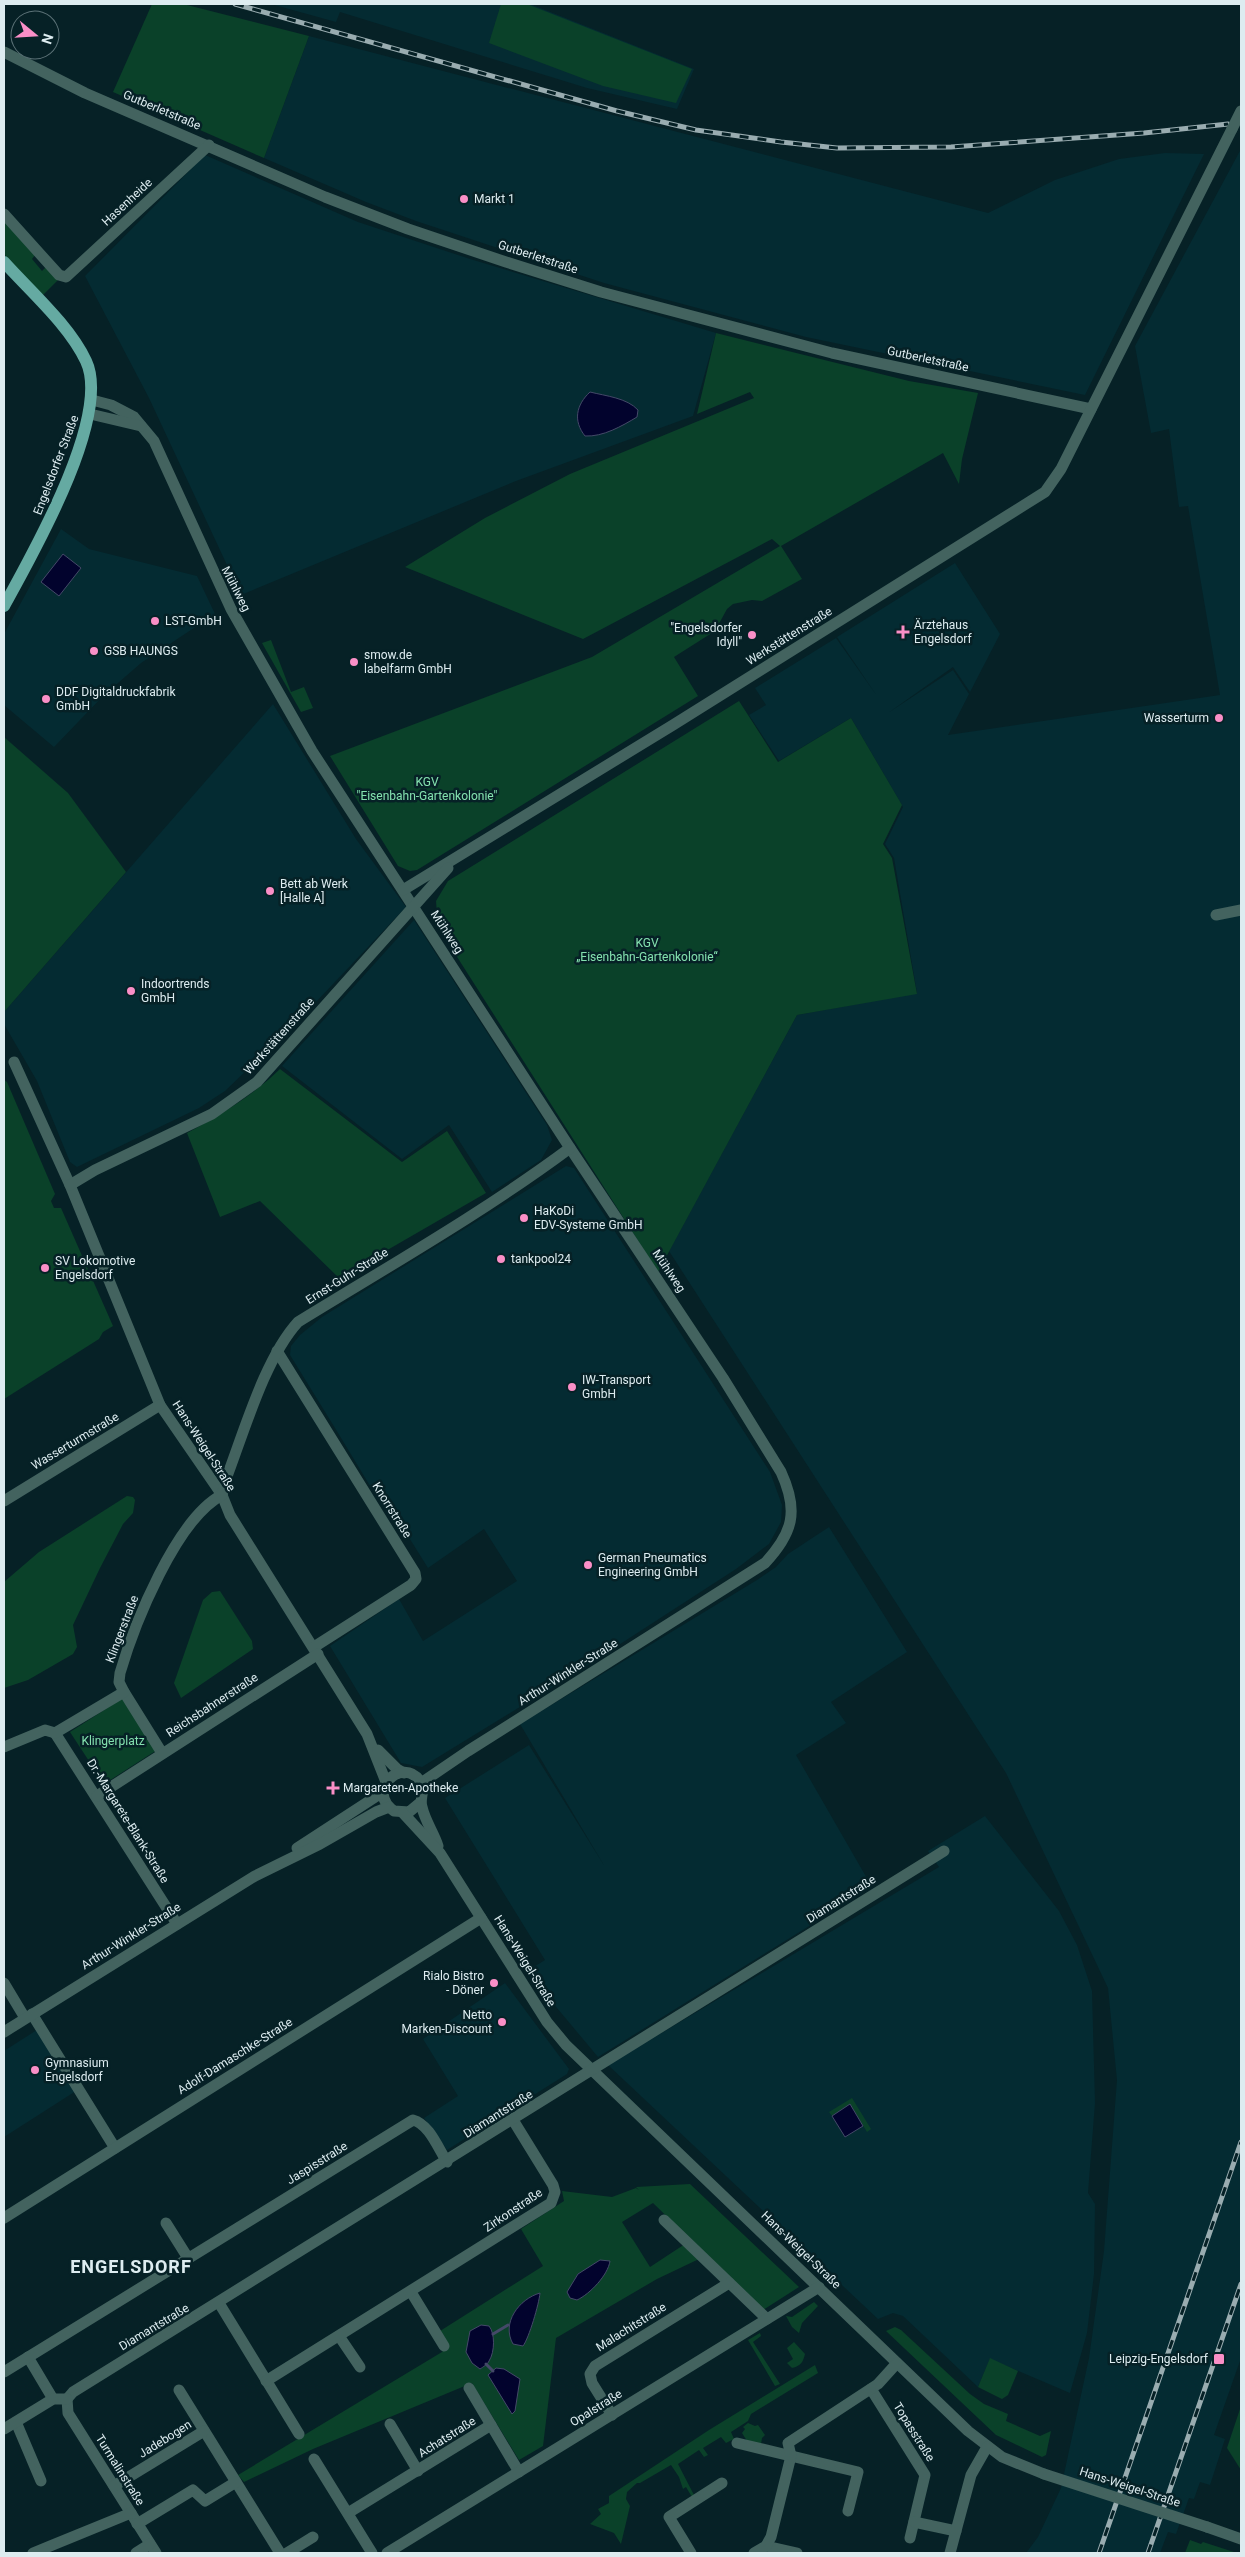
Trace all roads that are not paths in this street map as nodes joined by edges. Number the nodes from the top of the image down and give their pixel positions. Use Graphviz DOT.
graph roads {
  1 [pos="4,52"];
  2 [pos="1241,111"];
  3 [pos="209,145"];
  4 [pos="4,214"];
  5 [pos="4,262"];
  6 [pos="92,400"];
  7 [pos="1091,408"];
  8 [pos="90,414"];
  9 [pos="141,426"];
  10 [pos="4,606"];
  11 [pos="466,853"];
  12 [pos="403,890"];
  13 [pos="414,907"];
  14 [pos="1241,910"];
  15 [pos="1216,915"];
  16 [pos="14,1062"];
  17 [pos="570,1148"];
  18 [pos="70,1185"];
  19 [pos="277,1351"];
  20 [pos="160,1405"];
  21 [pos="222,1495"];
  22 [pos="4,1501"];
  23 [pos="731,1586"];
  24 [pos="316,1651"];
  25 [pos="124,1692"];
  26 [pos="55,1732"];
  27 [pos="372,1743"];
  28 [pos="4,1747"];
  29 [pos="162,1753"];
  30 [pos="404,1772"];
  31 [pos="421,1783"];
  32 [pos="385,1787"];
  33 [pos="97,1796"];
  34 [pos="421,1802"];
  35 [pos="389,1807"];
  36 [pos="403,1813"];
  37 [pos="944,1851"];
  38 [pos="440,1853"];
  39 [pos="274,1865"];
  40 [pos="481,1918"];
  41 [pos="177,1924"];
  42 [pos="4,1983"];
  43 [pos="29,2016"];
  44 [pos="4,2032"];
  45 [pos="593,2070"];
  46 [pos="513,2120"];
  47 [pos="115,2148"];
  48 [pos="447,2162"];
  49 [pos="4,2218"];
  50 [pos="664,2220"];
  51 [pos="166,2223"];
  52 [pos="188,2258"];
  53 [pos="729,2282"];
  54 [pos="819,2287"];
  55 [pos="411,2292"];
  56 [pos="219,2303"];
  57 [pos="767,2319"];
  58 [pos="339,2336"];
  59 [pos="444,2346"];
  60 [pos="28,2357"];
  61 [pos="897,2363"];
  62 [pos="360,2367"];
  63 [pos="4,2372"];
  64 [pos="266,2381"];
  65 [pos="469,2388"];
  66 [pos="179,2390"];
  67 [pos="871,2390"];
  68 [pos="53,2399"];
  69 [pos="67,2399"];
  70 [pos="612,2415"];
  71 [pos="16,2422"];
  72 [pos="390,2424"];
  73 [pos="492,2426"];
  74 [pos="4,2429"];
  75 [pos="204,2431"];
  76 [pos="299,2434"];
  77 [pos="737,2443"];
  78 [pos="987,2447"];
  79 [pos="791,2456"];
  80 [pos="314,2459"];
  81 [pos="418,2471"];
  82 [pos="519,2472"];
  83 [pos="41,2481"];
  84 [pos="236,2482"];
  85 [pos="722,2483"];
  86 [pos="114,2486"];
  87 [pos="848,2511"];
  88 [pos="131,2513"];
  89 [pos="348,2513"];
  90 [pos="914,2522"];
  91 [pos="138,2524"];
  92 [pos="956,2531"];
  93 [pos="313,2537"];
  94 [pos="910,2538"];
  95 [pos="1241,2538"];
  96 [pos="766,2546"];
  97 [pos="153,2549"];
  98 [pos="34,2553"];
  99 [pos="136,2553"];
  100 [pos="280,2553"];
  101 [pos="287,2553"];
  102 [pos="372,2553"];
  103 [pos="387,2553"];
  104 [pos="691,2553"];
  105 [pos="754,2553"];
  106 [pos="797,2553"];
  107 [pos="950,2553"];
  1 -- 3 [label="street, Gutberletstraße"];
  2 -- 7 [label="street, Werkstättenstraße, bridge"];
  3 -- 4 [label="street, Hasenheide"];
  3 -- 7 [label="street, Gutberletstraße"];
  5 -- 6 [label="main road, Engelsdorfer Straße"];
  6 -- 8 [label="main road, Engelsdorfer Straße"];
  6 -- 9 [label="street, Mühlweg"];
  7 -- 11 [label="street, Werkstättenstraße"];
  8 -- 9 [label="street"];
  8 -- 10 [label="main road, Engelsdorfer Straße"];
  9 -- 12 [label="street, Mühlweg"];
  11 -- 12 [label="street, Werkstättenstraße"];
  11 -- 13 [label="street, Werkstättenstraße"];
  12 -- 13 [label="street, Mühlweg"];
  13 -- 17 [label="street, Mühlweg"];
  13 -- 18 [label="street, Werkstättenstraße"];
  14 -- 15 [label="street"];
  16 -- 18 [label="street, Hans-Weigel-Straße"];
  17 -- 19 [label="street, Ernst-Guhr-Straße"];
  17 -- 23 [label="street, Mühlweg"];
  18 -- 20 [label="street, Hans-Weigel-Straße"];
  19 -- 21 [label="street, Ernst-Guhr-Straße"];
  19 -- 24 [label="street, Knorrstraße"];
  20 -- 21 [label="street, Hans-Weigel-Straße"];
  20 -- 22 [label="street, Wasserturmstraße"];
  21 -- 24 [label="street, Hans-Weigel-Straße"];
  21 -- 25 [label="street, Klingerstraße"];
  23 -- 31 [label="street, Arthur-Winkler-Straße"];
  24 -- 27 [label="street, Hans-Weigel-Straße"];
  24 -- 29 [label="street, Reichsbahnerstraße"];
  25 -- 26 [label="street"];
  25 -- 29 [label="street"];
  26 -- 28 [label="street"];
  26 -- 33 [label="street, Dr.-Margarete-Blank-Straße"];
  27 -- 30 [label="street, Hans-Weigel-Straße"];
  27 -- 32 [label="street, Hans-Weigel-Straße"];
  29 -- 33 [label="street, Reichsbahnerstraße"];
  30 -- 31 [label="street"];
  30 -- 32 [label="street"];
  31 -- 34 [label="street"];
  32 -- 35 [label="street"];
  32 -- 39 [label="street, Arthur-Winkler-Straße"];
  33 -- 41 [label="street, Dr.-Margarete-Blank-Straße"];
  34 -- 36 [label="street"];
  34 -- 38 [label="street, Hans-Weigel-Straße"];
  35 -- 36 [label="street"];
  35 -- 39 [label="street, Arthur-Winkler-Straße"];
  36 -- 38 [label="street, Hans-Weigel-Straße"];
  37 -- 45 [label="street, Diamantstraße"];
  38 -- 40 [label="street, Hans-Weigel-Straße"];
  39 -- 41 [label="street, Arthur-Winkler-Straße"];
  40 -- 45 [label="street, Hans-Weigel-Straße"];
  40 -- 47 [label="street, Adolf-Damaschke-Straße"];
  41 -- 43 [label="street, Arthur-Winkler-Straße"];
  42 -- 43 [label="street"];
  43 -- 44 [label="street, Arthur-Winkler-Straße"];
  43 -- 47 [label="street"];
  45 -- 46 [label="street, Diamantstraße"];
  45 -- 54 [label="street, Hans-Weigel-Straße"];
  46 -- 48 [label="street, Diamantstraße"];
  46 -- 55 [label="street, Zirkonstraße"];
  47 -- 49 [label="street, Adolf-Damaschke-Straße"];
  48 -- 52 [label="street, Jaspisstraße"];
  48 -- 56 [label="street, Diamantstraße"];
  50 -- 53 [label="street"];
  51 -- 52 [label="street"];
  52 -- 60 [label="street, Jaspisstraße"];
  53 -- 57 [label="street"];
  53 -- 70 [label="street, Malachitstraße"];
  54 -- 57 [label="street, Opalstraße"];
  54 -- 61 [label="street, Hans-Weigel-Straße"];
  55 -- 58 [label="street, Zirkonstraße"];
  55 -- 59 [label="street"];
  56 -- 64 [label="street"];
  56 -- 69 [label="street, Diamantstraße"];
  57 -- 70 [label="street, Opalstraße"];
  58 -- 62 [label="street"];
  58 -- 64 [label="street, Zirkonstraße"];
  60 -- 63 [label="street, Jaspisstraße"];
  60 -- 68 [label="street"];
  61 -- 67 [label="street"];
  61 -- 78 [label="street, Hans-Weigel-Straße"];
  64 -- 76 [label="street"];
  65 -- 73 [label="street, Achatstraße"];
  66 -- 75 [label="street, Jadebogen"];
  67 -- 79 [label="street"];
  67 -- 90 [label="street, Topasstraße"];
  68 -- 69 [label="street"];
  68 -- 71 [label="street"];
  69 -- 86 [label="street, Turmalinstraße"];
  70 -- 82 [label="street, Opalstraße"];
  71 -- 74 [label="street"];
  71 -- 83 [label="street"];
  72 -- 81 [label="street, Achatstraße"];
  73 -- 81 [label="street, Achatstraße"];
  73 -- 82 [label="street, Achatstraße"];
  75 -- 84 [label="street, Jadebogen"];
  75 -- 86 [label="street, Jadebogen"];
  77 -- 79 [label="street"];
  78 -- 92 [label="street"];
  78 -- 95 [label="street, Hans-Weigel-Straße, bridge"];
  79 -- 87 [label="street"];
  79 -- 96 [label="street"];
  80 -- 89 [label="street"];
  81 -- 89 [label="street, Achatstraße"];
  82 -- 103 [label="street, Opalstraße"];
  84 -- 91 [label="street"];
  84 -- 100 [label="street, Jadebogen"];
  85 -- 104 [label="street"];
  86 -- 88 [label="street, Turmalinstraße"];
  88 -- 91 [label="street, Turmalinstraße"];
  88 -- 98 [label="street"];
  89 -- 102 [label="street"];
  90 -- 92 [label="street"];
  90 -- 94 [label="street, Topasstraße"];
  91 -- 97 [label="street, Turmalinstraße"];
  92 -- 107 [label="street"];
  93 -- 101 [label="street"];
  96 -- 105 [label="street"];
  96 -- 106 [label="street"];
  97 -- 99 [label="street"];
}
